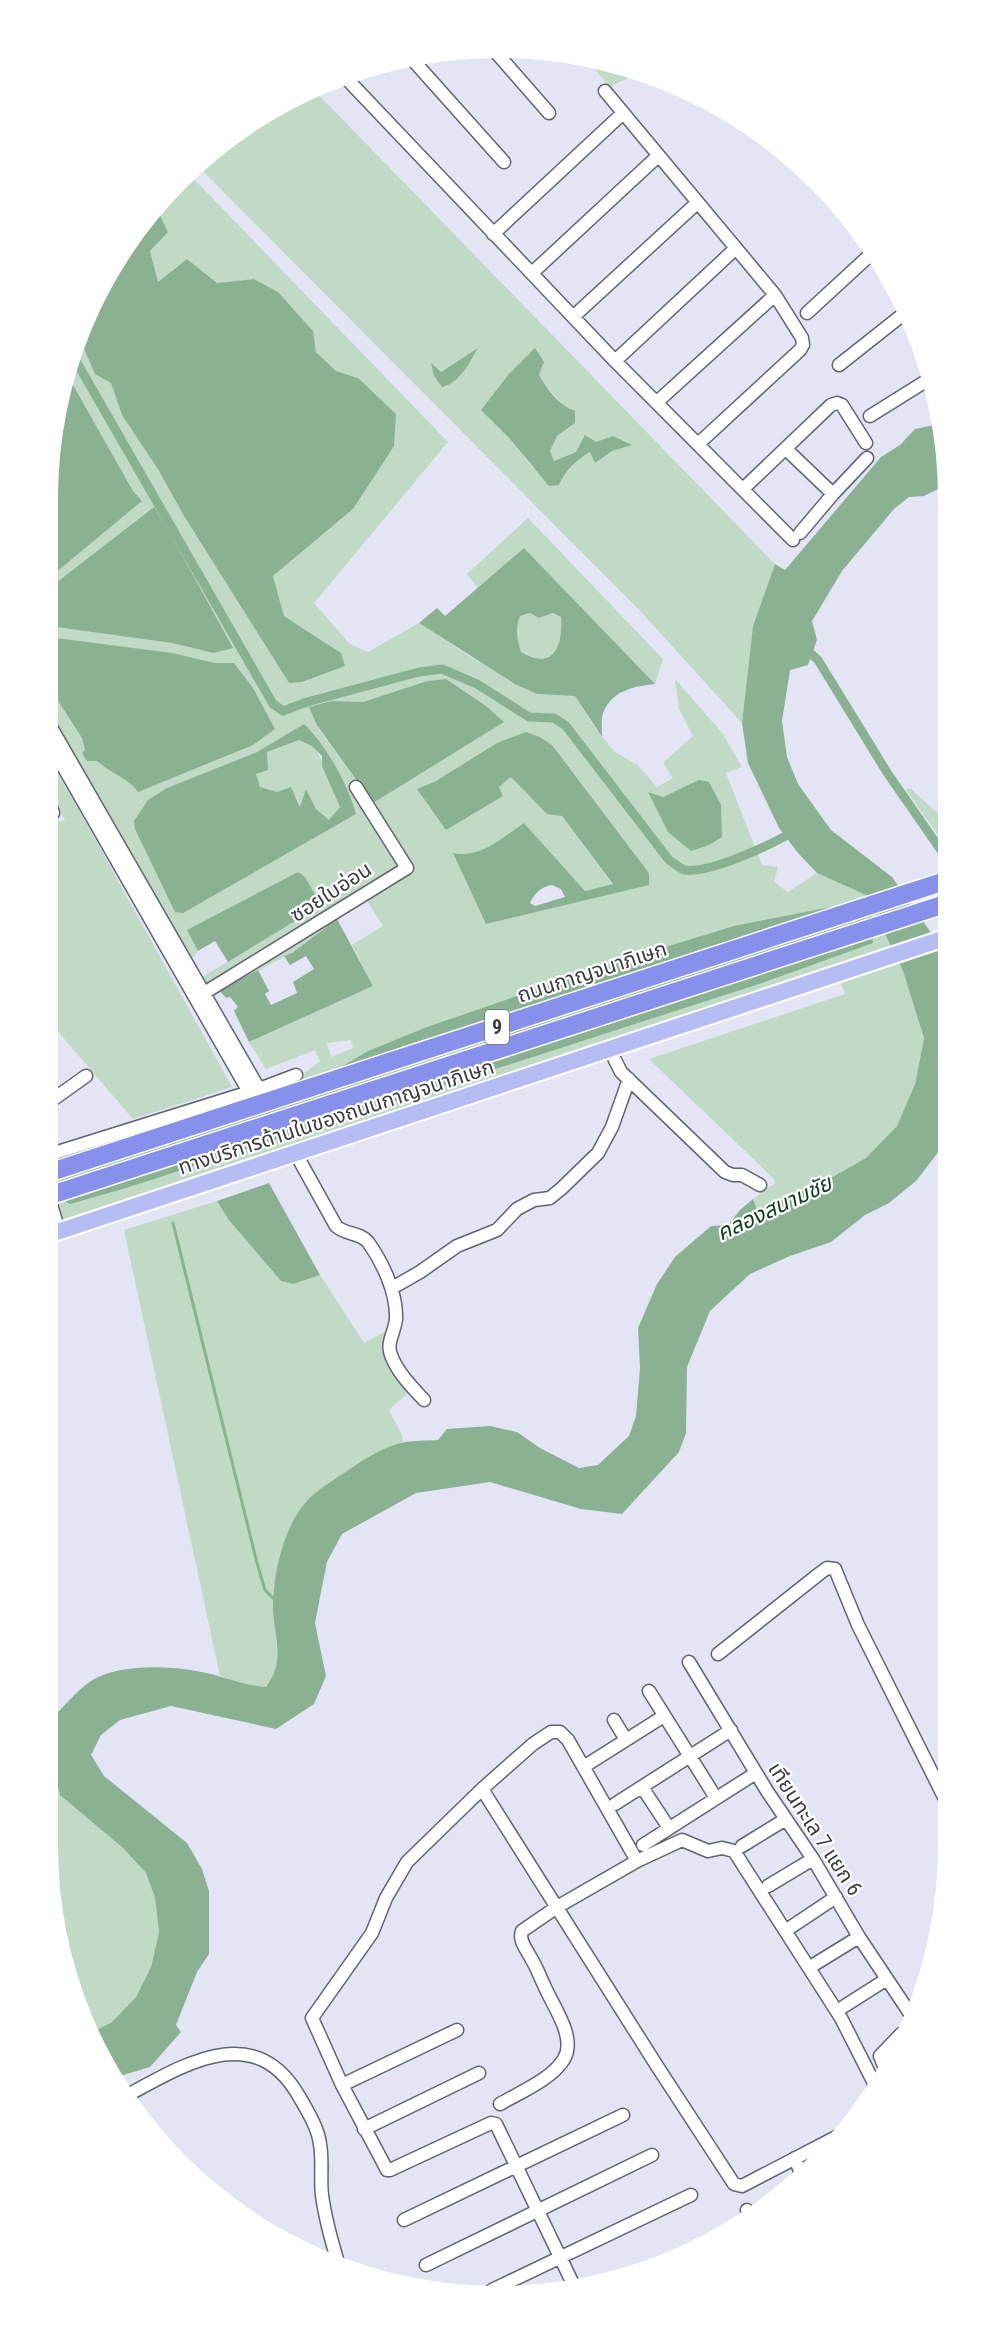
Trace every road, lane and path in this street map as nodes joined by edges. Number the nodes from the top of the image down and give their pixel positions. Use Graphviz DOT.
graph roads {
  1 [pos="501,58"];
  2 [pos="418,66"];
  3 [pos="352,84"];
  4 [pos="605,92"];
  5 [pos="549,113"];
  6 [pos="622,114"];
  7 [pos="658,156"];
  8 [pos="504,162"];
  9 [pos="697,202"];
  10 [pos="493,234"];
  11 [pos="735,249"];
  12 [pos="866,259"];
  13 [pos="532,273"];
  14 [pos="775,295"];
  15 [pos="807,313"];
  16 [pos="574,316"];
  17 [pos="898,318"];
  18 [pos="615,361"];
  19 [pos="839,365"];
  20 [pos="923,384"];
  21 [pos="657,402"];
  22 [pos="870,417"];
  23 [pos="866,442"];
  24 [pos="698,444"];
  25 [pos="786,449"];
  26 [pos="867,458"];
  27 [pos="743,489"];
  28 [pos="833,494"];
  29 [pos="58,740"];
  30 [pos="58,756"];
  31 [pos="356,788"];
  32 [pos="938,883"];
  33 [pos="139,890"];
  34 [pos="938,906"];
  35 [pos="938,940"];
  36 [pos="199,996"];
  37 [pos="610,1050"];
  38 [pos="296,1075"];
  39 [pos="86,1076"];
  40 [pos="628,1079"];
  41 [pos="254,1090"];
  42 [pos="58,1096"];
  43 [pos="58,1152"];
  44 [pos="296,1154"];
  45 [pos="58,1170"];
  46 [pos="760,1185"];
  47 [pos="58,1193"];
  48 [pos="58,1231"];
  49 [pos="392,1288"];
  50 [pos="424,1400"];
  51 [pos="718,1654"];
  52 [pos="689,1662"];
  53 [pos="649,1691"];
  54 [pos="664,1716"];
  55 [pos="614,1720"];
  56 [pos="731,1730"];
  57 [pos="626,1740"];
  58 [pos="689,1757"];
  59 [pos="588,1764"];
  60 [pos="756,1773"];
  61 [pos="938,1785"];
  62 [pos="642,1787"];
  63 [pos="483,1789"];
  64 [pos="716,1798"];
  65 [pos="615,1804"];
  66 [pos="786,1819"];
  67 [pos="669,1828"];
  68 [pos="643,1845"];
  69 [pos="742,1846"];
  70 [pos="813,1859"];
  71 [pos="637,1861"];
  72 [pos="768,1886"];
  73 [pos="836,1897"];
  74 [pos="557,1907"];
  75 [pos="791,1927"];
  76 [pos="859,1937"];
  77 [pos="815,1964"];
  78 [pos="886,1979"];
  79 [pos="843,2007"];
  80 [pos="906,2008"];
  81 [pos="457,2030"];
  82 [pos="479,2073"];
  83 [pos="871,2078"];
  84 [pos="342,2085"];
  85 [pos="134,2092"];
  86 [pos="500,2104"];
  87 [pos="623,2115"];
  88 [pos="364,2129"];
  89 [pos="819,2146"];
  90 [pos="652,2155"];
  91 [pos="795,2158"];
  92 [pos="518,2166"];
  93 [pos="798,2167"];
  94 [pos="691,2195"];
  95 [pos="538,2210"];
  96 [pos="404,2220"];
  97 [pos="336,2254"];
  98 [pos="561,2258"];
  99 [pos="426,2265"];
  100 [pos="571,2279"];
  101 [pos="501,2286"];
  1 -- 5 [label="street"];
  2 -- 8 [label="street"];
  3 -- 10 [label="street"];
  4 -- 6 [label="street"];
  6 -- 7 [label="street"];
  6 -- 10 [label="street"];
  7 -- 9 [label="street"];
  7 -- 13 [label="street"];
  9 -- 11 [label="street"];
  9 -- 16 [label="street"];
  10 -- 13 [label="street"];
  11 -- 14 [label="street"];
  11 -- 18 [label="street"];
  12 -- 15 [label="street"];
  13 -- 16 [label="street"];
  14 -- 21 [label="street"];
  14 -- 24 [label="street"];
  16 -- 18 [label="street"];
  17 -- 19 [label="street"];
  18 -- 21 [label="street"];
  20 -- 22 [label="street"];
  21 -- 24 [label="street"];
  23 -- 25 [label="street"];
  24 -- 27 [label="street"];
  25 -- 27 [label="street"];
  25 -- 28 [label="street"];
  26 -- 28 [label="street"];
  27 -- 28 [label="street"];
  29 -- 33 [label="street"];
  30 -- 33 [label="street"];
  31 -- 36 [label="street, ซอยใบอ่อน"];
  32 -- 45 [label="highway, ถนนกาญจนาภิเษก / 9"];
  33 -- 36 [label="street"];
  34 -- 47 [label="highway, 9, bridge"];
  35 -- 37 [label="main road, ทางบริการด้านในของถนนกาญจนาภิเษก"];
  36 -- 41 [label="street"];
  37 -- 40 [label="street"];
  37 -- 44 [label="main road, ทางบริการด้านในของถนนกาญจนาภิเษก"];
  38 -- 41 [label="street"];
  39 -- 42 [label="street"];
  40 -- 46 [label="street"];
  40 -- 49 [label="street"];
  41 -- 43 [label="street"];
  44 -- 48 [label="main road, ทางบริการด้านในของถนนกาญจนาภิเษก"];
  44 -- 49 [label="street"];
  49 -- 50 [label="street"];
  51 -- 61 [label="street"];
  52 -- 56 [label="street, เทียนทะเล 7 แยก 6"];
  53 -- 54 [label="street"];
  54 -- 57 [label="street"];
  54 -- 58 [label="street"];
  55 -- 57 [label="street"];
  56 -- 58 [label="street"];
  56 -- 60 [label="street, เทียนทะเล 7 แยก 6"];
  57 -- 59 [label="street"];
  58 -- 62 [label="street"];
  58 -- 64 [label="street"];
  60 -- 64 [label="street"];
  60 -- 66 [label="street, เทียนทะเล 7 แยก 6"];
  62 -- 65 [label="street"];
  62 -- 67 [label="street"];
  63 -- 71 [label="street"];
  63 -- 74 [label="street"];
  63 -- 84 [label="street"];
  64 -- 67 [label="street"];
  66 -- 69 [label="street"];
  66 -- 70 [label="street, เทียนทะเล 7 แยก 6"];
  67 -- 68 [label="street"];
  70 -- 72 [label="street"];
  70 -- 73 [label="street, เทียนทะเล 7 แยก 6"];
  71 -- 74 [label="street"];
  71 -- 83 [label="street"];
  73 -- 75 [label="street"];
  73 -- 76 [label="street, เทียนทะเล 7 แยก 6"];
  74 -- 86 [label="street"];
  74 -- 91 [label="street"];
  76 -- 77 [label="street"];
  76 -- 78 [label="street, เทียนทะเล 7 แยก 6"];
  78 -- 79 [label="street"];
  78 -- 80 [label="street, เทียนทะเล 7 แยก 6"];
  81 -- 84 [label="street"];
  82 -- 88 [label="street"];
  84 -- 88 [label="street"];
  85 -- 97 [label="street"];
  87 -- 92 [label="street"];
  88 -- 92 [label="street"];
  89 -- 91 [label="street"];
  90 -- 95 [label="street"];
  91 -- 93 [label="street"];
  92 -- 95 [label="street"];
  92 -- 96 [label="street"];
  94 -- 98 [label="street"];
  95 -- 98 [label="street"];
  95 -- 99 [label="street"];
  98 -- 100 [label="street"];
  98 -- 101 [label="street"];
}
